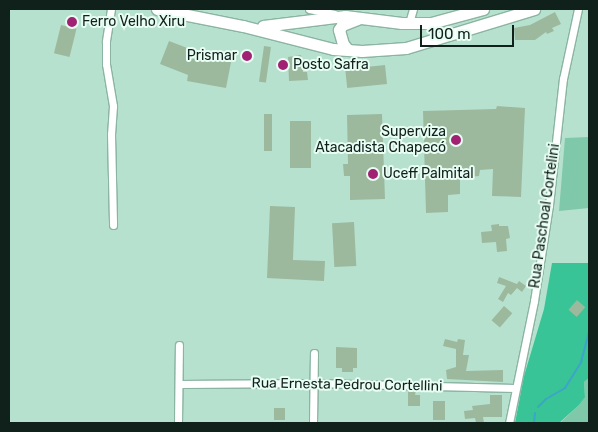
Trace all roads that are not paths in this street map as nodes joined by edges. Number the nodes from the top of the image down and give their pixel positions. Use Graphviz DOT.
graph roads {
  1 [pos="111,9"];
  2 [pos="157,9"];
  3 [pos="309,9"];
  4 [pos="413,9"];
  5 [pos="484,9"];
  6 [pos="534,9"];
  7 [pos="578,9"];
  8 [pos="345,16"];
  9 [pos="362,19"];
  10 [pos="409,23"];
  11 [pos="243,26"];
  12 [pos="348,50"];
  13 [pos="113,225"];
  14 [pos="178,345"];
  15 [pos="314,353"];
  16 [pos="314,383"];
  17 [pos="179,384"];
  18 [pos="515,388"];
  19 [pos="508,422"];
  20 [pos="178,423"];
  21 [pos="313,423"];
  1 -- 13 [label="street"];
  2 -- 11 [label="main road"];
  3 -- 8 [label="street"];
  4 -- 10 [label="street"];
  5 -- 10 [label="main road"];
  6 -- 12 [label="main road"];
  7 -- 18 [label="street, Rua Paschoal Cortelini"];
  8 -- 9 [label="main road"];
  8 -- 11 [label="main road"];
  9 -- 10 [label="main road"];
  9 -- 12 [label="main road"];
  11 -- 12 [label="main road"];
  14 -- 17 [label="street"];
  15 -- 16 [label="street"];
  16 -- 17 [label="street, Rua Ernesta Pedrou Cortellini"];
  16 -- 18 [label="street, Rua Ernesta Pedrou Cortellini"];
  16 -- 21 [label="street"];
  17 -- 20 [label="street"];
  18 -- 19 [label="street, Rua Paschoal Cortelini"];
}
